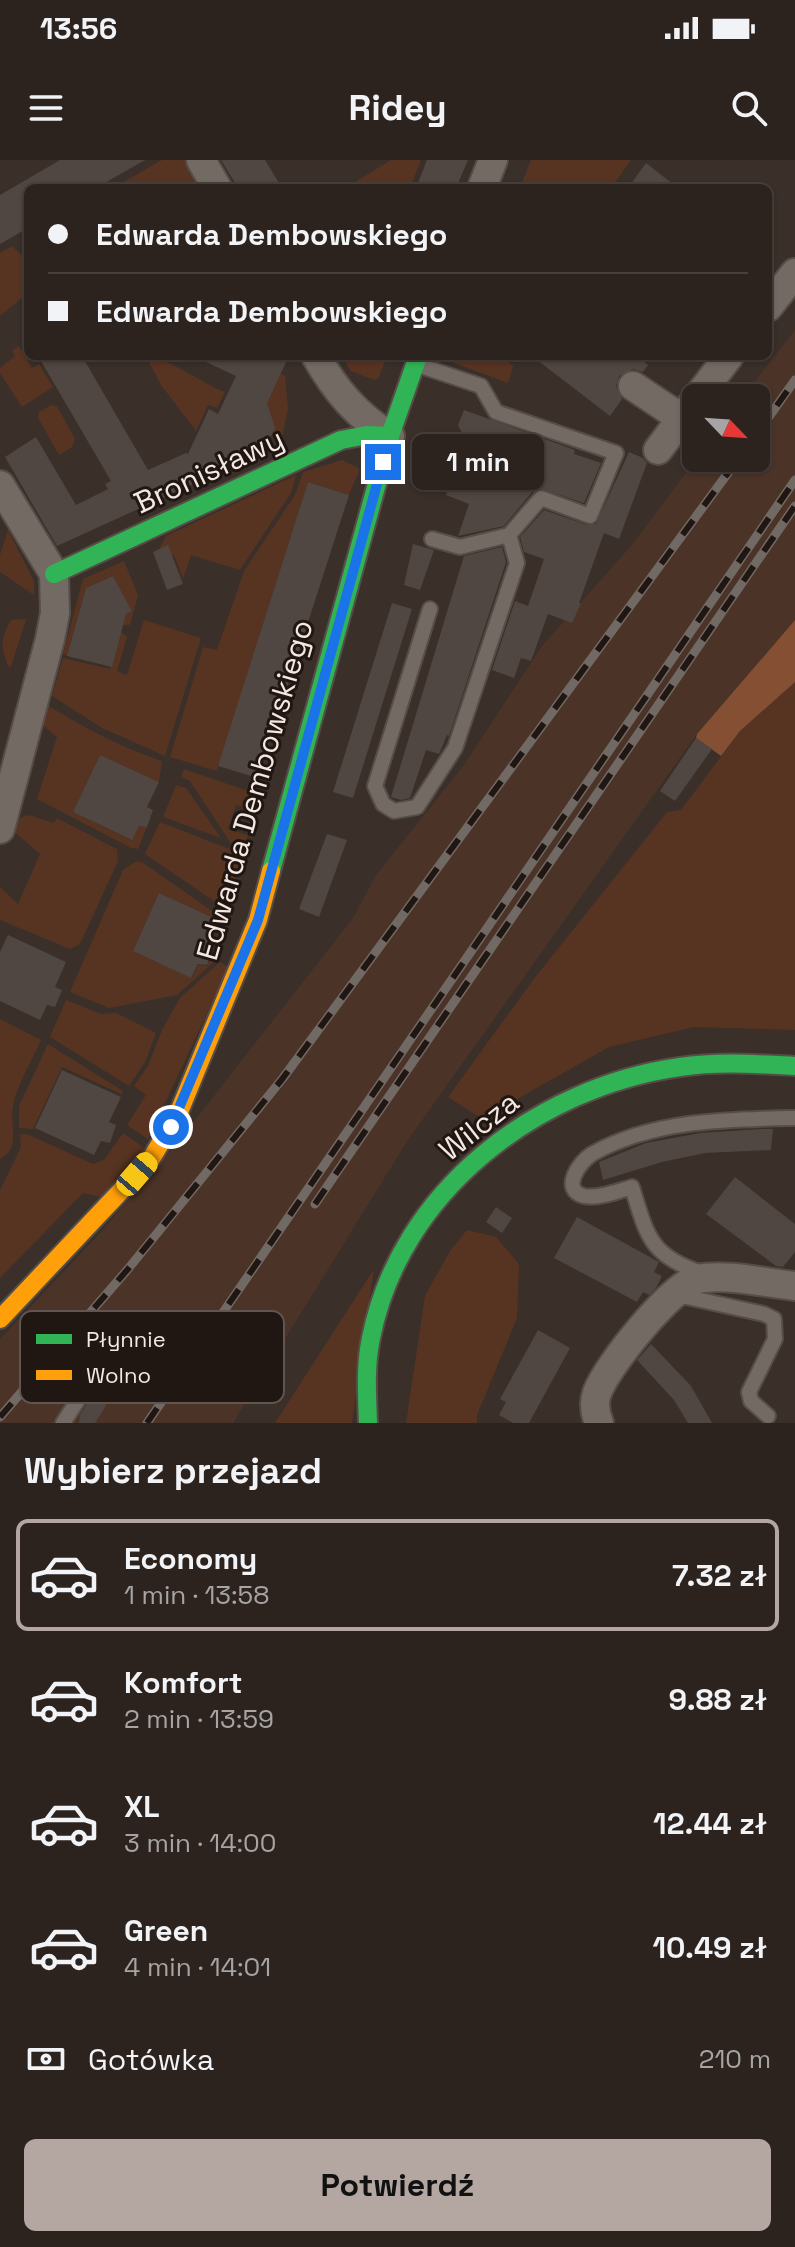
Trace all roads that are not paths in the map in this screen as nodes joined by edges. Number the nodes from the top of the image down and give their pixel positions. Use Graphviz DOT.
graph roads {
  1 [pos="201,160"];
  2 [pos="493,160"];
  3 [pos="215,184"];
  4 [pos="484,184"];
  5 [pos="795,273"];
  6 [pos="772,298"];
  7 [pos="319,360"];
  8 [pos="416,360"];
  9 [pos="723,360"];
  10 [pos="706,384"];
  11 [pos="633,386"];
  12 [pos="682,402"];
  13 [pos="682,417"];
  14 [pos="390,436"];
  15 [pos="658,450"];
  16 [pos="0,485"];
  17 [pos="509,535"];
  18 [pos="432,539"];
  19 [pos="54,574"];
  20 [pos="430,609"];
  21 [pos="0,829"];
  22 [pos="795,1066"];
  23 [pos="795,1118"];
  24 [pos="716,1277"];
  25 [pos="795,1286"];
  26 [pos="673,1294"];
  27 [pos="0,1319"];
  28 [pos="76,1403"];
  29 [pos="768,1416"];
  30 [pos="63,1423"];
  31 [pos="368,1423"];
  32 [pos="599,1423"];
  1 -- 3 [label="street"];
  2 -- 4 [label="street"];
  5 -- 6 [label="street"];
  7 -- 14 [label="street"];
  8 -- 14 [label="street, Edwarda Dembowskiego"];
  8 -- 17 [label="lane"];
  9 -- 10 [label="street"];
  11 -- 12 [label="street"];
  13 -- 15 [label="street"];
  14 -- 19 [label="street, Bronisławy"];
  14 -- 27 [label="street, Edwarda Dembowskiego"];
  16 -- 19 [label="street"];
  17 -- 18 [label="lane"];
  17 -- 20 [label="lane"];
  19 -- 21 [label="street"];
  22 -- 31 [label="street, Wilcza"];
  23 -- 24 [label="lane"];
  24 -- 25 [label="street"];
  24 -- 26 [label="street"];
  26 -- 29 [label="lane"];
  26 -- 32 [label="street"];
  28 -- 30 [label="lane"];
}
